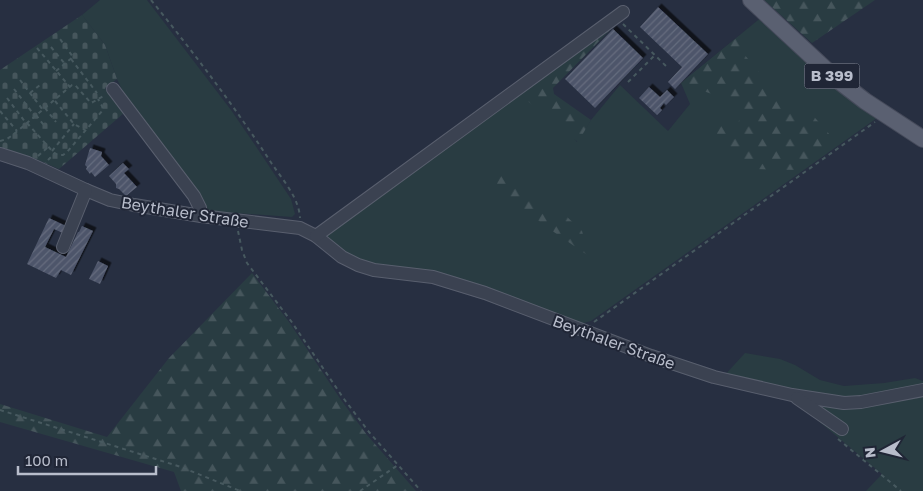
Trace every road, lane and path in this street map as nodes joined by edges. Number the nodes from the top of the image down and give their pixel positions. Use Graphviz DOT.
graph roads {
  1 [pos="151,0"];
  2 [pos="751,0"];
  3 [pos="619,14"];
  4 [pos="60,39"];
  5 [pos="51,47"];
  6 [pos="37,48"];
  7 [pos="656,55"];
  8 [pos="71,59"];
  9 [pos="65,64"];
  10 [pos="667,67"];
  11 [pos="56,71"];
  12 [pos="20,80"];
  13 [pos="628,82"];
  14 [pos="40,85"];
  15 [pos="70,87"];
  16 [pos="14,89"];
  17 [pos="113,89"];
  18 [pos="30,93"];
  19 [pos="97,93"];
  20 [pos="6,98"];
  21 [pos="98,100"];
  22 [pos="54,101"];
  23 [pos="44,109"];
  24 [pos="0,111"];
  25 [pos="35,116"];
  26 [pos="879,120"];
  27 [pos="56,122"];
  28 [pos="27,123"];
  29 [pos="74,124"];
  30 [pos="46,128"];
  31 [pos="85,130"];
  32 [pos="17,131"];
  33 [pos="923,139"];
  34 [pos="0,140"];
  35 [pos="48,147"];
  36 [pos="52,151"];
  37 [pos="55,153"];
  38 [pos="0,154"];
  39 [pos="38,156"];
  40 [pos="46,162"];
  41 [pos="86,190"];
  42 [pos="201,216"];
  43 [pos="238,221"];
  44 [pos="300,228"];
  45 [pos="316,236"];
  46 [pos="63,247"];
  47 [pos="587,332"];
  48 [pos="923,390"];
  49 [pos="792,395"];
  50 [pos="0,410"];
  51 [pos="838,433"];
  52 [pos="398,465"];
  53 [pos="240,491"];
  54 [pos="360,491"];
  55 [pos="421,491"];
  56 [pos="901,491"];
  1 -- 44 [label="path"];
  2 -- 33 [label="main road, B 399"];
  3 -- 7 [label="path"];
  3 -- 45 [label="street"];
  4 -- 8 [label="path"];
  5 -- 9 [label="path"];
  6 -- 11 [label="path"];
  7 -- 10 [label="path"];
  7 -- 13 [label="path"];
  8 -- 9 [label="path"];
  8 -- 19 [label="path"];
  9 -- 11 [label="path"];
  11 -- 15 [label="path"];
  12 -- 18 [label="path"];
  14 -- 18 [label="path"];
  15 -- 21 [label="path"];
  15 -- 22 [label="path"];
  16 -- 25 [label="path"];
  17 -- 21 [label="path"];
  17 -- 42 [label="street"];
  18 -- 23 [label="path"];
  20 -- 28 [label="path"];
  21 -- 31 [label="path"];
  22 -- 23 [label="path"];
  22 -- 29 [label="path"];
  23 -- 25 [label="path"];
  23 -- 27 [label="path"];
  24 -- 32 [label="path"];
  25 -- 28 [label="path"];
  25 -- 30 [label="path"];
  26 -- 47 [label="path"];
  28 -- 32 [label="path"];
  28 -- 35 [label="path"];
  29 -- 31 [label="path"];
  29 -- 36 [label="path"];
  31 -- 37 [label="path"];
  32 -- 34 [label="path"];
  35 -- 36 [label="path"];
  35 -- 39 [label="path"];
  36 -- 37 [label="path"];
  37 -- 40 [label="path"];
  38 -- 41 [label="street, Beythaler Straße"];
  41 -- 42 [label="street, Beythaler Straße"];
  41 -- 46 [label="street"];
  42 -- 43 [label="street, Beythaler Straße"];
  43 -- 44 [label="street, Beythaler Straße"];
  43 -- 52 [label="path"];
  44 -- 45 [label="street, Beythaler Straße"];
  45 -- 47 [label="street, Beythaler Straße"];
  47 -- 49 [label="street, Beythaler Straße"];
  48 -- 49 [label="street, Beythaler Straße"];
  49 -- 51 [label="street"];
  50 -- 53 [label="path"];
  51 -- 56 [label="path"];
  52 -- 54 [label="path"];
  52 -- 55 [label="path"];
}
